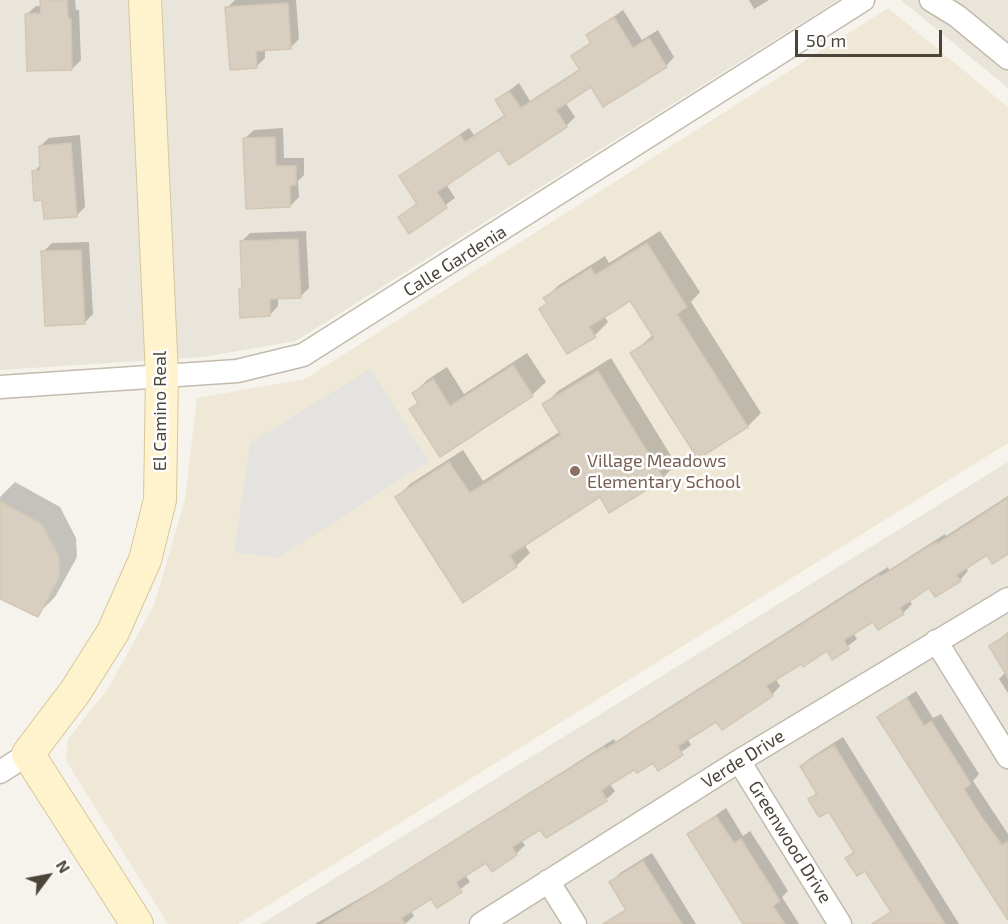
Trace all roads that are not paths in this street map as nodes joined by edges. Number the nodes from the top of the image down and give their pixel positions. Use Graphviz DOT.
graph roads {
  1 [pos="145,0"];
  2 [pos="863,0"];
  3 [pos="931,0"];
  4 [pos="1008,58"];
  5 [pos="162,376"];
  6 [pos="0,387"];
  7 [pos="1008,599"];
  8 [pos="936,642"];
  9 [pos="28,754"];
  10 [pos="1008,757"];
  11 [pos="739,761"];
  12 [pos="0,772"];
  13 [pos="548,881"];
  14 [pos="137,924"];
  15 [pos="481,924"];
  16 [pos="575,924"];
  17 [pos="840,924"];
  1 -- 5 [label="street, El Camino Real"];
  2 -- 5 [label="street, Calle Gardenia"];
  3 -- 4 [label="street"];
  5 -- 6 [label="street, Calle Gardenia"];
  5 -- 9 [label="street, El Camino Real"];
  7 -- 8 [label="street, Verde Drive"];
  8 -- 10 [label="street"];
  8 -- 11 [label="street, Verde Drive"];
  9 -- 12 [label="street, El Camino Real"];
  9 -- 14 [label="street"];
  11 -- 13 [label="street, Verde Drive"];
  11 -- 17 [label="street, Greenwood Drive"];
  13 -- 15 [label="street, Verde Drive"];
  13 -- 16 [label="street"];
}
